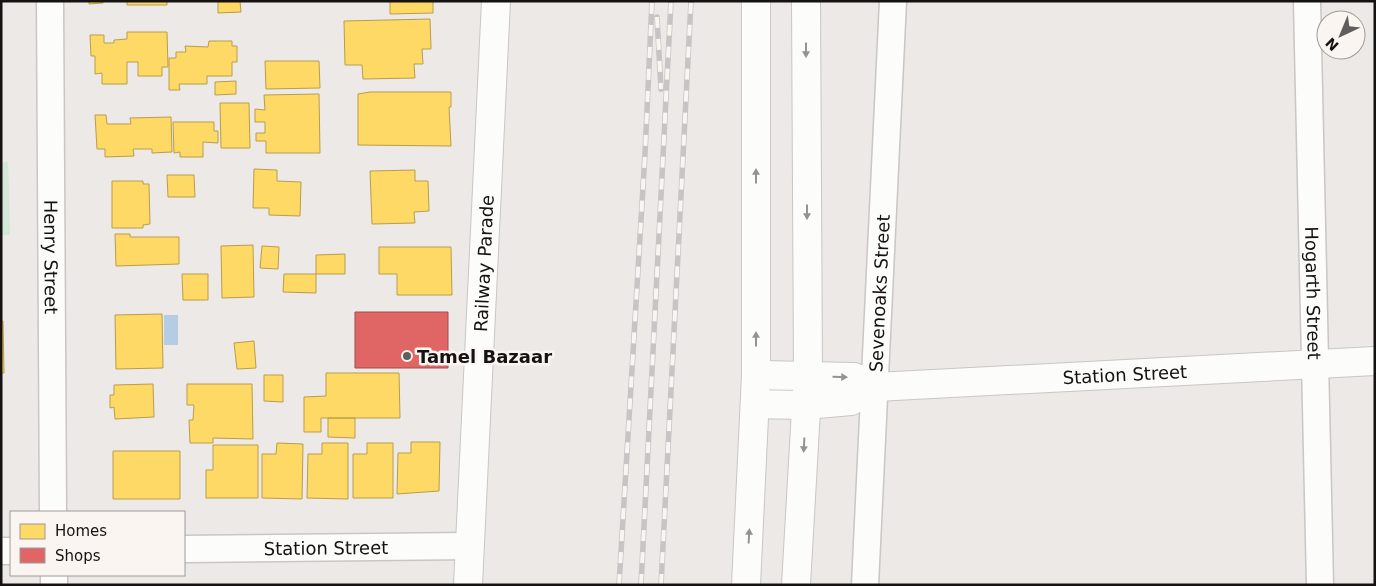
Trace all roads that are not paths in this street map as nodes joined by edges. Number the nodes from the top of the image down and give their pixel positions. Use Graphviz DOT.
graph roads {
  1 [pos="50,1"];
  2 [pos="496,1"];
  3 [pos="756,1"];
  4 [pos="806,1"];
  5 [pos="893,1"];
  6 [pos="1307,1"];
  7 [pos="1375,361"];
  8 [pos="1315,365"];
  9 [pos="756,375"];
  10 [pos="808,375"];
  11 [pos="876,387"];
  12 [pos="755,404"];
  13 [pos="806,405"];
  14 [pos="53,511"];
  15 [pos="470,546"];
  16 [pos="185,549"];
  17 [pos="468,585"];
  18 [pos="746,585"];
  19 [pos="796,585"];
  20 [pos="865,585"];
  21 [pos="1320,585"];
  1 -- 14 [label="street, Henry Street"];
  2 -- 15 [label="street, Railway Parade"];
  9 -- 3 [label="street, one-way"];
  4 -- 10 [label="street, one-way"];
  5 -- 11 [label="street, Sevenoaks Street"];
  6 -- 8 [label="street, Hogarth Street"];
  7 -- 8 [label="street, Station Street"];
  8 -- 11 [label="street, Station Street"];
  8 -- 21 [label="street, Hogarth Street"];
  9 -- 10 [label="street, Station Street"];
  9 -- 12 [label="street"];
  10 -- 11 [label="street, Station Street, one-way"];
  10 -- 13 [label="street"];
  11 -- 13 [label="street, Station Street"];
  11 -- 20 [label="street, Sevenoaks Street"];
  12 -- 13 [label="street, Station Street"];
  18 -- 12 [label="street, one-way"];
  13 -- 19 [label="street, one-way"];
  15 -- 16 [label="street, Station Street"];
  15 -- 17 [label="street, Railway Parade"];
}
